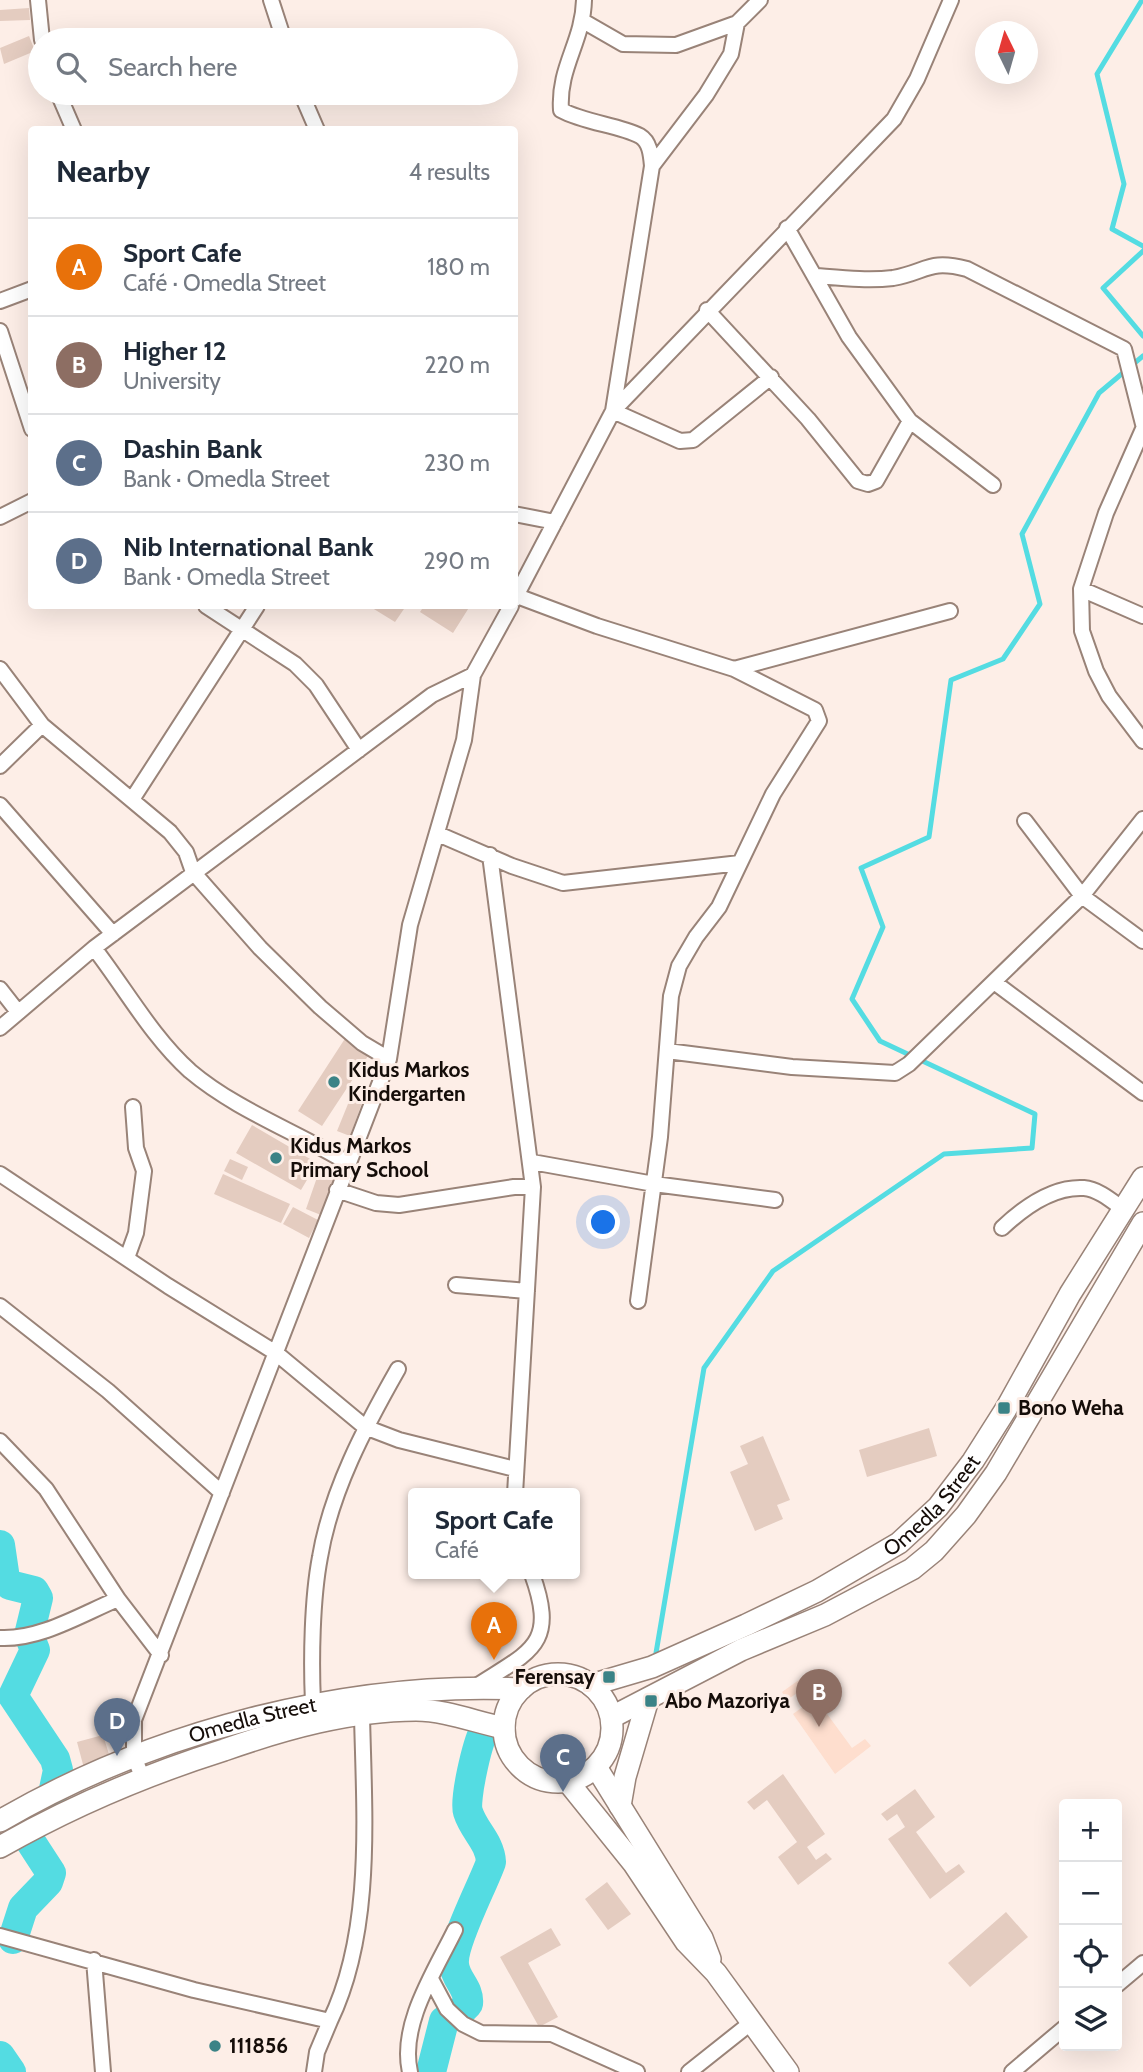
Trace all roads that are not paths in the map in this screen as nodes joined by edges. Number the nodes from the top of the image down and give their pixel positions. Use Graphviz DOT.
graph roads {
  1 [pos="38,0"];
  2 [pos="271,0"];
  3 [pos="583,0"];
  4 [pos="760,0"];
  5 [pos="951,0"];
  6 [pos="583,21"];
  7 [pos="737,23"];
  8 [pos="41,28"];
  9 [pos="280,28"];
  10 [pos="63,105"];
  11 [pos="306,105"];
  12 [pos="72,126"];
  13 [pos="315,126"];
  14 [pos="652,166"];
  15 [pos="787,228"];
  16 [pos="816,276"];
  17 [pos="28,290"];
  18 [pos="0,301"];
  19 [pos="707,310"];
  20 [pos="0,331"];
  21 [pos="771,377"];
  22 [pos="612,411"];
  23 [pos="28,417"];
  24 [pos="910,421"];
  25 [pos="1143,426"];
  26 [pos="993,485"];
  27 [pos="28,503"];
  28 [pos="518,515"];
  29 [pos="0,517"];
  30 [pos="555,522"];
  31 [pos="1081,589"];
  32 [pos="518,592"];
  33 [pos="518,601"];
  34 [pos="210,609"];
  35 [pos="255,609"];
  36 [pos="509,609"];
  37 [pos="950,611"];
  38 [pos="1143,616"];
  39 [pos="242,630"];
  40 [pos="0,669"];
  41 [pos="734,669"];
  42 [pos="473,676"];
  43 [pos="42,725"];
  44 [pos="1143,741"];
  45 [pos="359,750"];
  46 [pos="0,766"];
  47 [pos="133,798"];
  48 [pos="0,805"];
  49 [pos="1143,819"];
  50 [pos="1025,821"];
  51 [pos="438,834"];
  52 [pos="490,855"];
  53 [pos="740,863"];
  54 [pos="193,872"];
  55 [pos="1082,896"];
  56 [pos="113,934"];
  57 [pos="1143,941"];
  58 [pos="94,948"];
  59 [pos="994,982"];
  60 [pos="0,989"];
  61 [pos="18,1012"];
  62 [pos="0,1028"];
  63 [pos="667,1051"];
  64 [pos="389,1059"];
  65 [pos="1143,1093"];
  66 [pos="133,1107"];
  67 [pos="348,1163"];
  68 [pos="532,1163"];
  69 [pos="0,1174"];
  70 [pos="1143,1178"];
  71 [pos="654,1184"];
  72 [pos="533,1187"];
  73 [pos="337,1190"];
  74 [pos="775,1200"];
  75 [pos="1123,1209"];
  76 [pos="1143,1223"];
  77 [pos="1002,1228"];
  78 [pos="127,1258"];
  79 [pos="456,1285"];
  80 [pos="527,1291"];
  81 [pos="638,1301"];
  82 [pos="0,1306"];
  83 [pos="276,1353"];
  84 [pos="398,1369"];
  85 [pos="365,1427"];
  86 [pos="0,1441"];
  87 [pos="973,1461"];
  88 [pos="515,1469"];
  89 [pos="996,1472"];
  90 [pos="515,1488"];
  91 [pos="222,1493"];
  92 [pos="533,1579"];
  93 [pos="118,1599"];
  94 [pos="0,1638"];
  95 [pos="161,1655"];
  96 [pos="591,1685"];
  97 [pos="475,1687"];
  98 [pos="521,1689"];
  99 [pos="648,1699"];
  100 [pos="313,1703"];
  101 [pos="362,1715"];
  102 [pos="612,1717"];
  103 [pos="504,1728"];
  104 [pos="138,1767"];
  105 [pos="596,1767"];
  106 [pos="568,1782"];
  107 [pos="620,1806"];
  108 [pos="0,1821"];
  109 [pos="0,1847"];
  110 [pos="455,1930"];
  111 [pos="0,1936"];
  112 [pos="94,1960"];
  113 [pos="1143,1963"];
  114 [pos="716,1973"];
  115 [pos="431,1979"];
  116 [pos="1122,1981"];
  117 [pos="330,2021"];
  118 [pos="752,2022"];
  119 [pos="1059,2032"];
  120 [pos="103,2072"];
  121 [pos="314,2072"];
  122 [pos="410,2072"];
  123 [pos="637,2072"];
  124 [pos="689,2072"];
  125 [pos="788,2072"];
  126 [pos="1012,2072"];
  1 -- 8 [label="street"];
  2 -- 9 [label="street"];
  3 -- 6 [label="street"];
  4 -- 7 [label="street"];
  5 -- 15 [label="street"];
  6 -- 7 [label="street"];
  6 -- 14 [label="street"];
  7 -- 14 [label="street"];
  10 -- 12 [label="street"];
  11 -- 13 [label="street"];
  14 -- 22 [label="street"];
  15 -- 16 [label="street"];
  15 -- 19 [label="street"];
  16 -- 24 [label="street"];
  16 -- 25 [label="street"];
  17 -- 18 [label="street"];
  19 -- 21 [label="street"];
  19 -- 22 [label="street"];
  20 -- 23 [label="street"];
  21 -- 22 [label="street"];
  21 -- 24 [label="street"];
  22 -- 30 [label="street"];
  24 -- 26 [label="street"];
  25 -- 31 [label="street"];
  27 -- 29 [label="street"];
  28 -- 30 [label="street"];
  30 -- 32 [label="street"];
  31 -- 38 [label="street"];
  31 -- 44 [label="street"];
  33 -- 41 [label="street"];
  34 -- 39 [label="street"];
  35 -- 39 [label="street"];
  36 -- 42 [label="street"];
  37 -- 41 [label="street"];
  39 -- 45 [label="street"];
  39 -- 47 [label="street"];
  40 -- 43 [label="street"];
  41 -- 53 [label="street"];
  42 -- 45 [label="street"];
  42 -- 51 [label="street"];
  43 -- 46 [label="street"];
  43 -- 47 [label="street"];
  45 -- 54 [label="street"];
  47 -- 54 [label="street"];
  48 -- 56 [label="street"];
  49 -- 55 [label="street"];
  50 -- 55 [label="street"];
  51 -- 52 [label="street"];
  51 -- 64 [label="street"];
  52 -- 53 [label="street"];
  52 -- 68 [label="street"];
  53 -- 63 [label="street"];
  54 -- 56 [label="street"];
  54 -- 64 [label="street"];
  55 -- 57 [label="street"];
  55 -- 59 [label="street"];
  56 -- 58 [label="street"];
  58 -- 61 [label="street"];
  58 -- 67 [label="street"];
  59 -- 63 [label="street"];
  59 -- 65 [label="street"];
  60 -- 61 [label="street"];
  61 -- 62 [label="street"];
  63 -- 71 [label="street"];
  64 -- 67 [label="street"];
  66 -- 78 [label="street"];
  67 -- 73 [label="street"];
  68 -- 71 [label="street"];
  68 -- 72 [label="street"];
  69 -- 78 [label="street"];
  70 -- 75 [label="main road, Omedla Street"];
  71 -- 74 [label="street"];
  71 -- 81 [label="street"];
  72 -- 73 [label="street"];
  72 -- 80 [label="street"];
  73 -- 83 [label="street"];
  75 -- 77 [label="street"];
  75 -- 87 [label="main road, Omedla Street"];
  76 -- 89 [label="main road, Omedla Street"];
  78 -- 83 [label="street"];
  79 -- 80 [label="street"];
  80 -- 88 [label="street"];
  82 -- 91 [label="street"];
  83 -- 85 [label="street"];
  83 -- 91 [label="street"];
  84 -- 85 [label="street"];
  85 -- 88 [label="street"];
  85 -- 100 [label="street"];
  86 -- 93 [label="street"];
  87 -- 89 [label="main road"];
  87 -- 96 [label="main road, Omedla Street"];
  88 -- 90 [label="street"];
  89 -- 99 [label="main road, Omedla Street"];
  91 -- 95 [label="street"];
  92 -- 97 [label="street"];
  93 -- 94 [label="street"];
  93 -- 95 [label="street"];
  95 -- 104 [label="street"];
  96 -- 98 [label="main road, Omedla Street"];
  96 -- 102 [label="main road"];
  97 -- 98 [label="main road, Omedla Street"];
  97 -- 100 [label="main road, Omedla Street"];
  98 -- 103 [label="main road"];
  99 -- 102 [label="main road, Omedla Street"];
  99 -- 107 [label="main road"];
  100 -- 104 [label="main road, Omedla Street"];
  101 -- 103 [label="main road"];
  101 -- 104 [label="main road"];
  101 -- 117 [label="street"];
  102 -- 105 [label="main road"];
  103 -- 106 [label="main road"];
  104 -- 108 [label="main road, Omedla Street"];
  104 -- 109 [label="main road"];
  105 -- 106 [label="main road"];
  105 -- 107 [label="main road"];
  106 -- 114 [label="main road"];
  107 -- 114 [label="main road"];
  110 -- 115 [label="street"];
  111 -- 112 [label="street"];
  112 -- 117 [label="street"];
  112 -- 120 [label="street"];
  113 -- 116 [label="street"];
  114 -- 118 [label="main road"];
  115 -- 122 [label="street"];
  115 -- 123 [label="street"];
  117 -- 121 [label="street"];
  118 -- 124 [label="street"];
  118 -- 125 [label="main road"];
  119 -- 126 [label="street"];
}
